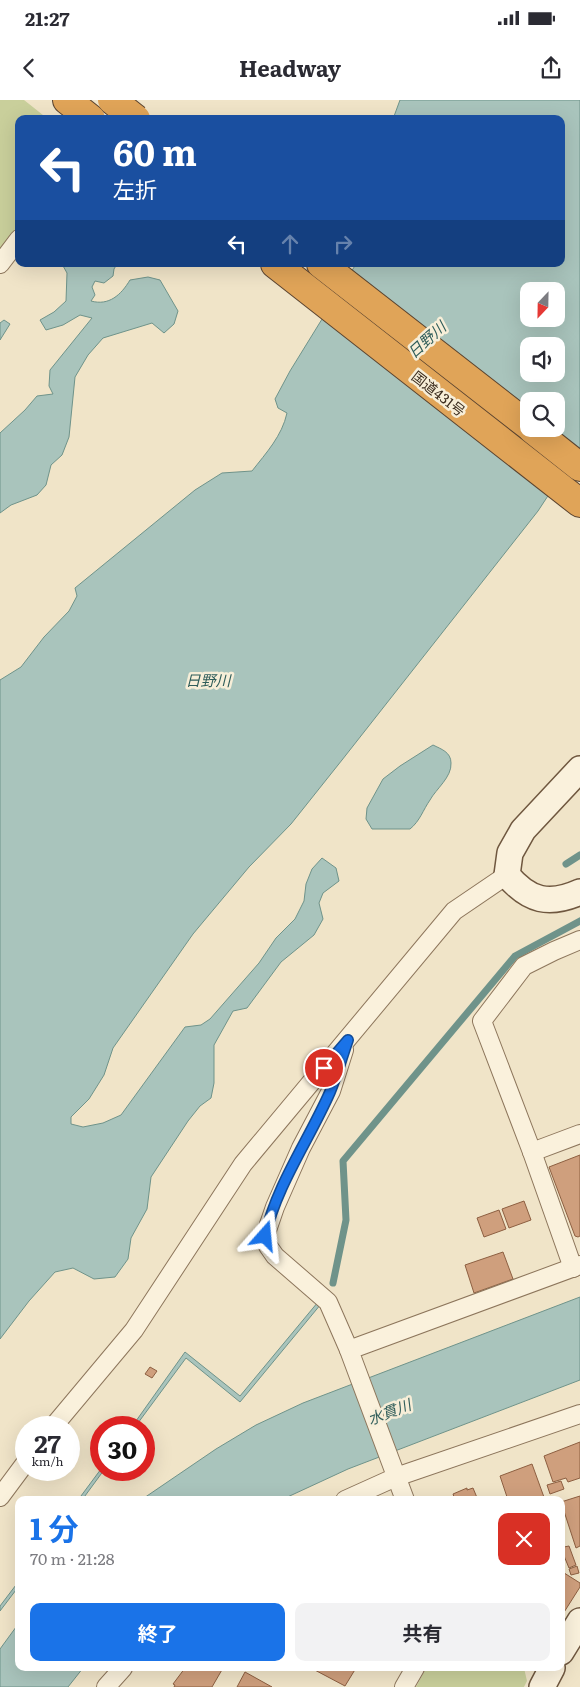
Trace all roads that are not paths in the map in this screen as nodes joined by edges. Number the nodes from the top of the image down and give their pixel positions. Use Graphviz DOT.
graph roads {
  1 [pos="67,100"];
  2 [pos="112,100"];
  3 [pos="122,100"];
  4 [pos="86,115"];
  5 [pos="111,115"];
  6 [pos="131,115"];
  7 [pos="15,244"];
  8 [pos="0,264"];
  9 [pos="279,267"];
  10 [pos="325,267"];
  11 [pos="520,420"];
  12 [pos="542,437"];
  13 [pos="580,467"];
  14 [pos="580,503"];
  15 [pos="580,769"];
  16 [pos="507,875"];
  17 [pos="580,892"];
  18 [pos="580,940"];
  19 [pos="348,1040"];
  20 [pos="580,1134"];
  21 [pos="532,1152"];
  22 [pos="577,1266"];
  23 [pos="350,1350"];
  24 [pos="580,1414"];
  25 [pos="62,1416"];
  26 [pos="395,1472"];
  27 [pos="15,1477"];
  28 [pos="352,1496"];
  29 [pos="404,1496"];
  30 [pos="0,1497"];
  31 [pos="580,1621"];
  32 [pos="565,1645"];
  33 [pos="121,1671"];
  34 [pos="413,1671"];
  35 [pos="550,1671"];
  36 [pos="113,1685"];
  37 [pos="404,1687"];
  38 [pos="542,1687"];
  1 -- 4 [label="highway"];
  2 -- 6 [label="highway, bridge"];
  3 -- 5 [label="street"];
  7 -- 8 [label="street"];
  9 -- 14 [label="highway, 国道431号"];
  10 -- 11 [label="highway, 国道431号"];
  12 -- 13 [label="highway, 国道431号"];
  15 -- 16 [label="main road"];
  16 -- 17 [label="main road"];
  16 -- 19 [label="street"];
  18 -- 21 [label="street"];
  19 -- 23 [label="street"];
  19 -- 25 [label="street"];
  20 -- 21 [label="street"];
  21 -- 22 [label="street"];
  22 -- 23 [label="street"];
  23 -- 26 [label="street"];
  24 -- 26 [label="street"];
  26 -- 28 [label="street"];
  26 -- 29 [label="street"];
  27 -- 30 [label="street"];
  31 -- 32 [label="main road"];
  33 -- 36 [label="street"];
  34 -- 37 [label="street"];
  35 -- 38 [label="main road"];
}
